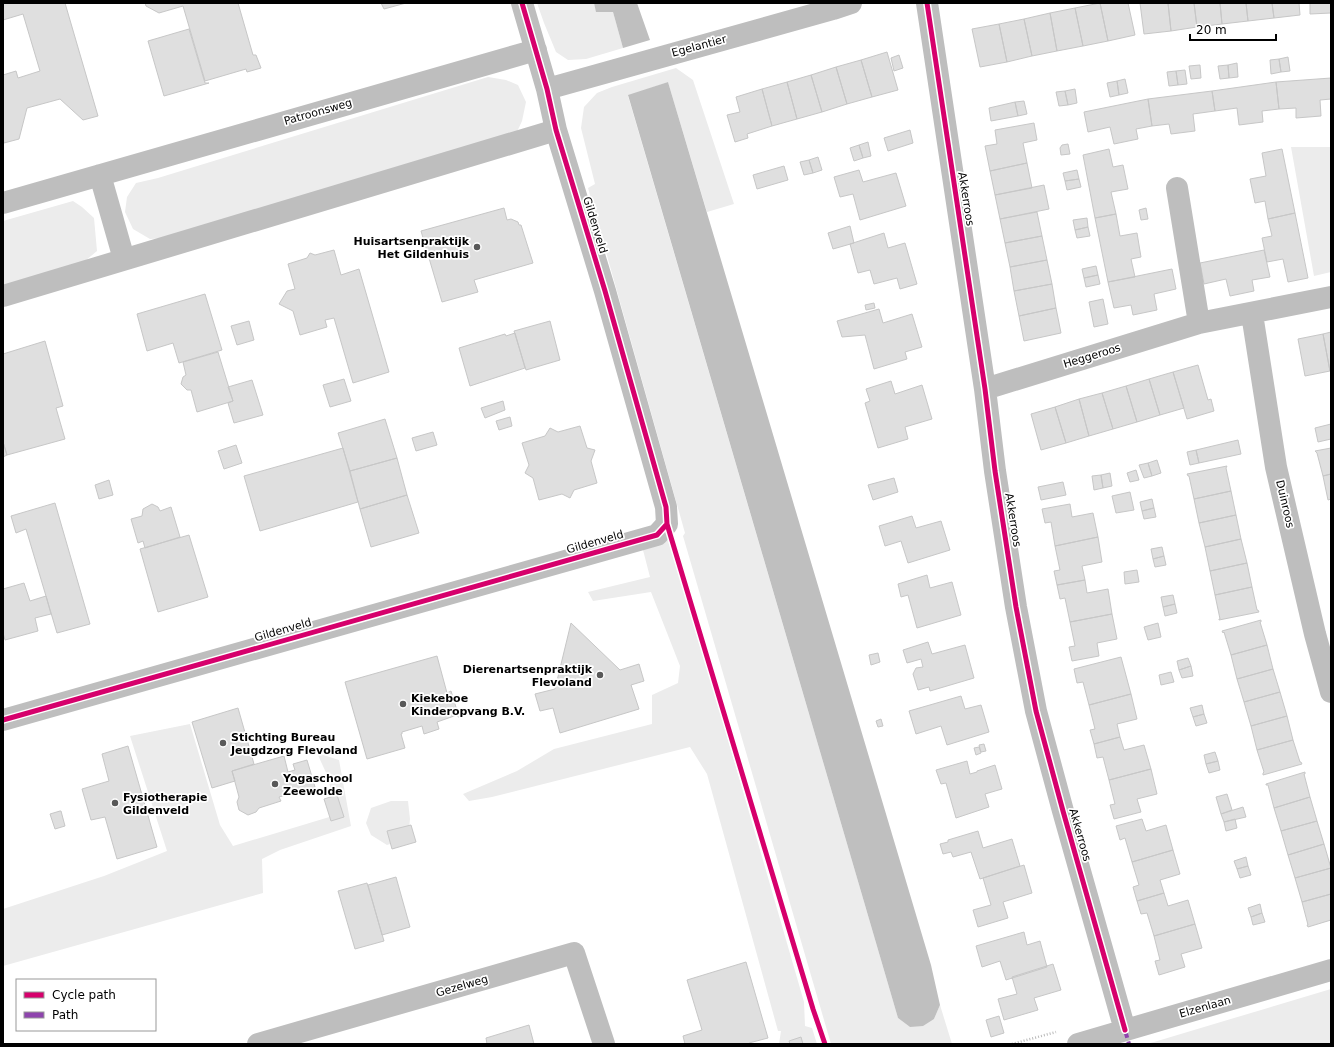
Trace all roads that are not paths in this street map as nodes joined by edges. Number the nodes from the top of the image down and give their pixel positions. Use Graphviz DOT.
graph roads {
  1 [pos="522,3"];
  2 [pos="927,3"];
  3 [pos="838,5"];
  4 [pos="536,50"];
  5 [pos="547,89"];
  6 [pos="556,130"];
  7 [pos="100,175"];
  8 [pos="1177,188"];
  9 [pos="3,203"];
  10 [pos="124,259"];
  11 [pos="3,296"];
  12 [pos="1331,297"];
  13 [pos="1252,314"];
  14 [pos="1198,323"];
  15 [pos="985,389"];
  16 [pos="1331,692"];
  17 [pos="3,720"];
  18 [pos="1331,970"];
  19 [pos="1125,1030"];
  20 [pos="258,1044"];
  21 [pos="604,1044"];
  22 [pos="1078,1044"];
  1 -- 4 [label="street, Gildenveld"];
  2 -- 15 [label="street, Akkerroos"];
  3 -- 5 [label="street, Egelantier"];
  4 -- 5 [label="street, Gildenveld"];
  4 -- 7 [label="street, Patroonsweg"];
  5 -- 6 [label="street, Gildenveld"];
  6 -- 10 [label="street"];
  6 -- 17 [label="street, Gildenveld"];
  7 -- 9 [label="street, Patroonsweg"];
  7 -- 10 [label="street"];
  8 -- 14 [label="street"];
  10 -- 11 [label="street"];
  12 -- 13 [label="street, Heggeroos"];
  13 -- 14 [label="street, Heggeroos"];
  13 -- 16 [label="street, Duinroos"];
  14 -- 15 [label="street, Heggeroos"];
  15 -- 19 [label="street, Akkerroos"];
  18 -- 19 [label="street, Elzenlaan"];
  19 -- 22 [label="street, Elzenlaan"];
  20 -- 21 [label="street, Gezelweg"];
}
